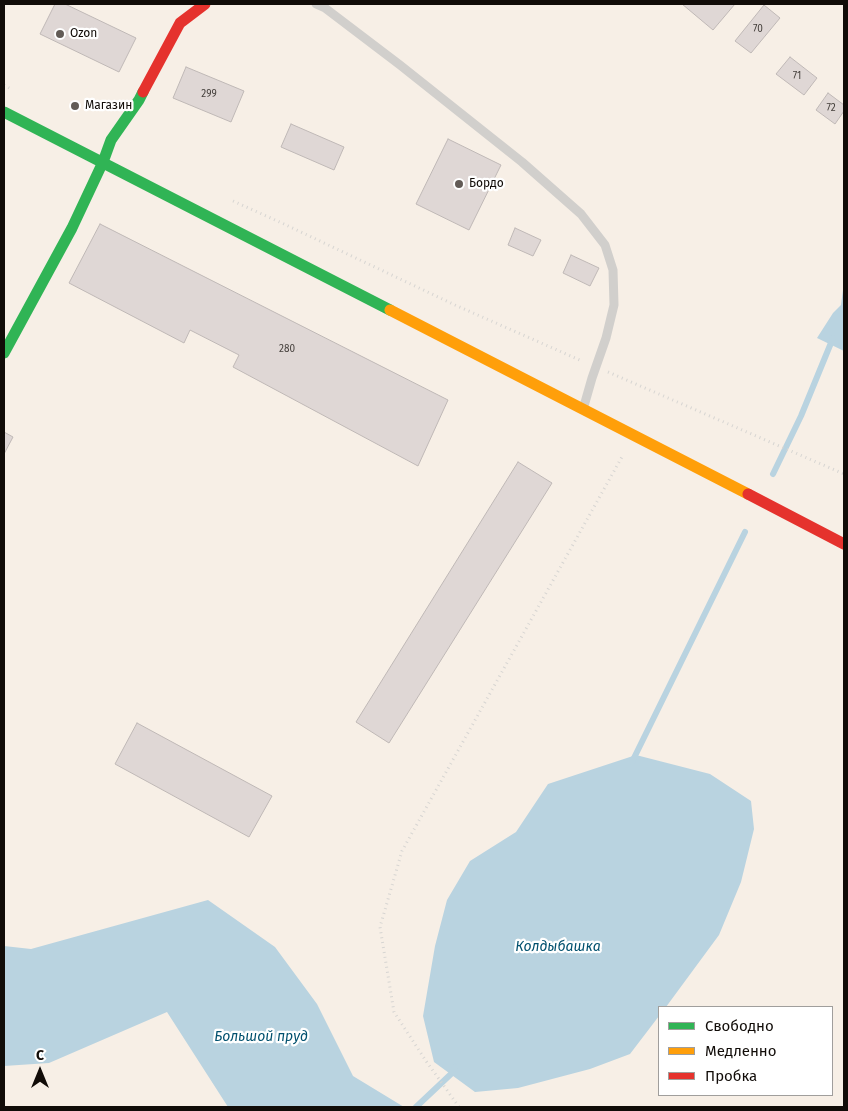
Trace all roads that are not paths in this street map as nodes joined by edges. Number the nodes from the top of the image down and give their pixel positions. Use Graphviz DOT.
graph roads {
  1 [pos="205,4"];
  2 [pos="316,4"];
  3 [pos="4,112"];
  4 [pos="103,162"];
  5 [pos="4,352"];
  6 [pos="584,409"];
  7 [pos="844,544"];
  1 -- 4 [label="main road"];
  2 -- 6 [label="lane"];
  3 -- 4 [label="main road"];
  4 -- 5 [label="main road"];
  4 -- 6 [label="main road"];
  6 -- 7 [label="main road"];
}
